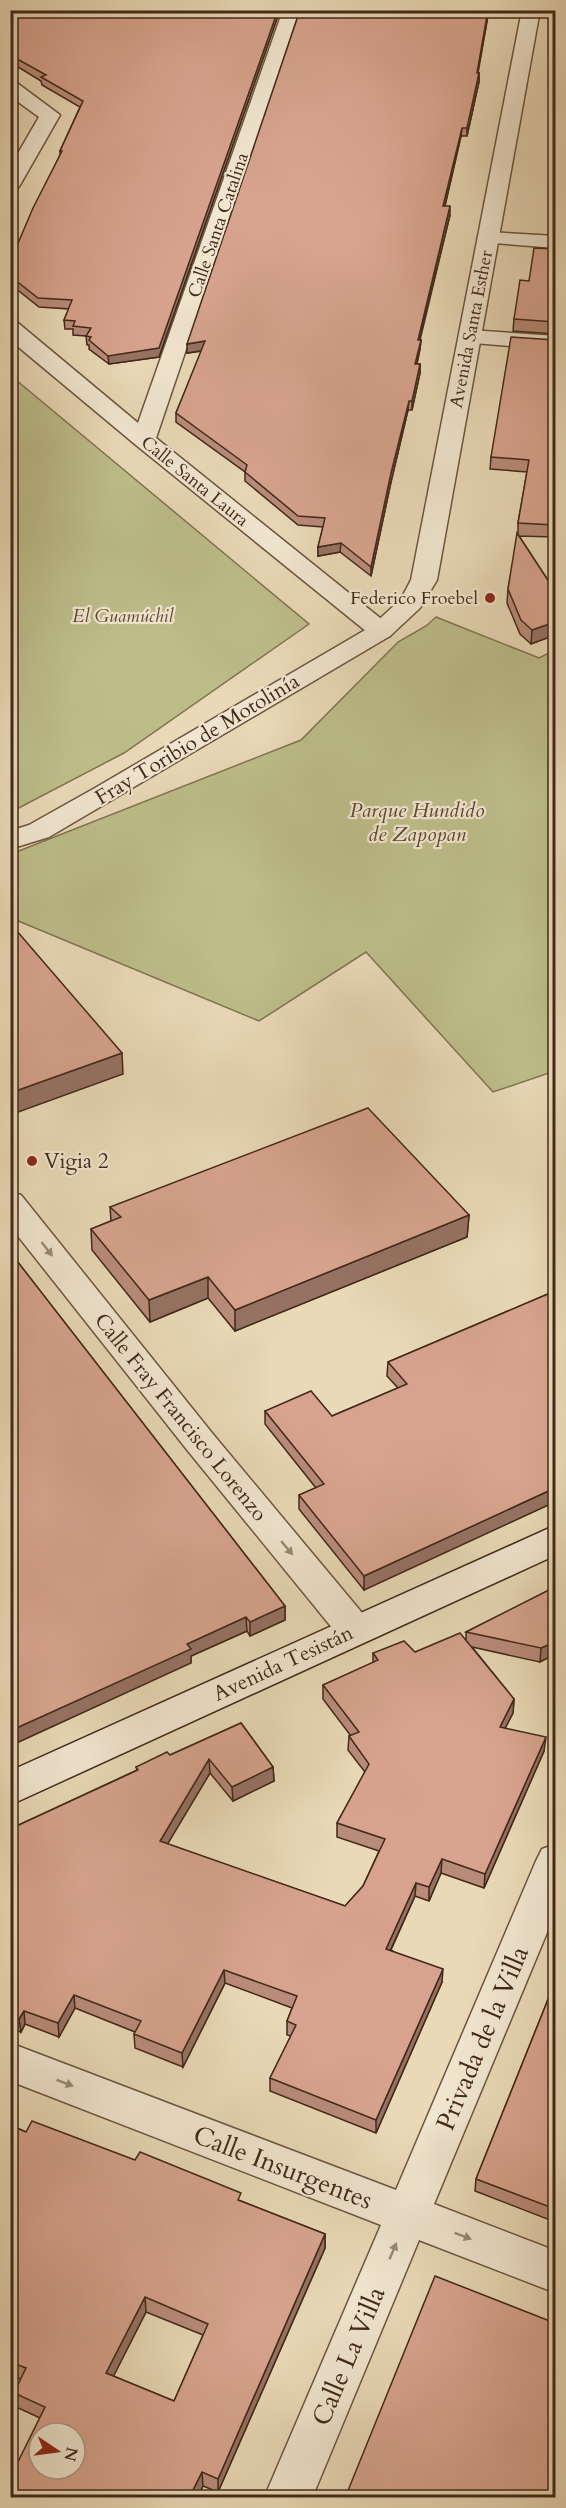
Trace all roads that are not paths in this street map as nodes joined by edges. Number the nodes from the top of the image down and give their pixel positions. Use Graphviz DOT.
graph roads {
  1 [pos="292,10"];
  2 [pos="531,10"];
  3 [pos="10,87"];
  4 [pos="10,185"];
  5 [pos="488,238"];
  6 [pos="555,242"];
  7 [pos="10,328"];
  8 [pos="470,337"];
  9 [pos="555,343"];
  10 [pos="144,440"];
  11 [pos="381,631"];
  12 [pos="10,841"];
  13 [pos="10,1203"];
  14 [pos="555,1539"];
  15 [pos="355,1630"];
  16 [pos="10,1789"];
  17 [pos="555,1862"];
  18 [pos="10,2062"];
  19 [pos="408,2215"];
  20 [pos="555,2272"];
  21 [pos="288,2498"];
  1 -- 10 [label="street, Calle Santa Catalina"];
  2 -- 5 [label="street, Avenida Santa Esther"];
  3 -- 4 [label="street"];
  5 -- 6 [label="street"];
  5 -- 8 [label="street, Avenida Santa Esther"];
  7 -- 10 [label="street, Calle Santa Laura"];
  8 -- 9 [label="street"];
  8 -- 11 [label="street, Avenida Santa Esther"];
  10 -- 11 [label="street, Calle Santa Laura"];
  11 -- 12 [label="street, Fray Toribio de Motolinía"];
  13 -- 15 [label="street, Calle Fray Francisco Lorenzo, one-way"];
  14 -- 15 [label="street, Avenida Tesistán"];
  15 -- 16 [label="street, Avenida Tesistán"];
  17 -- 19 [label="street, Privada de la Villa"];
  18 -- 19 [label="street, Calle Insurgentes, one-way"];
  19 -- 20 [label="street, Calle Insurgentes, one-way"];
  21 -- 19 [label="street, Calle La Villa, one-way"];
}
